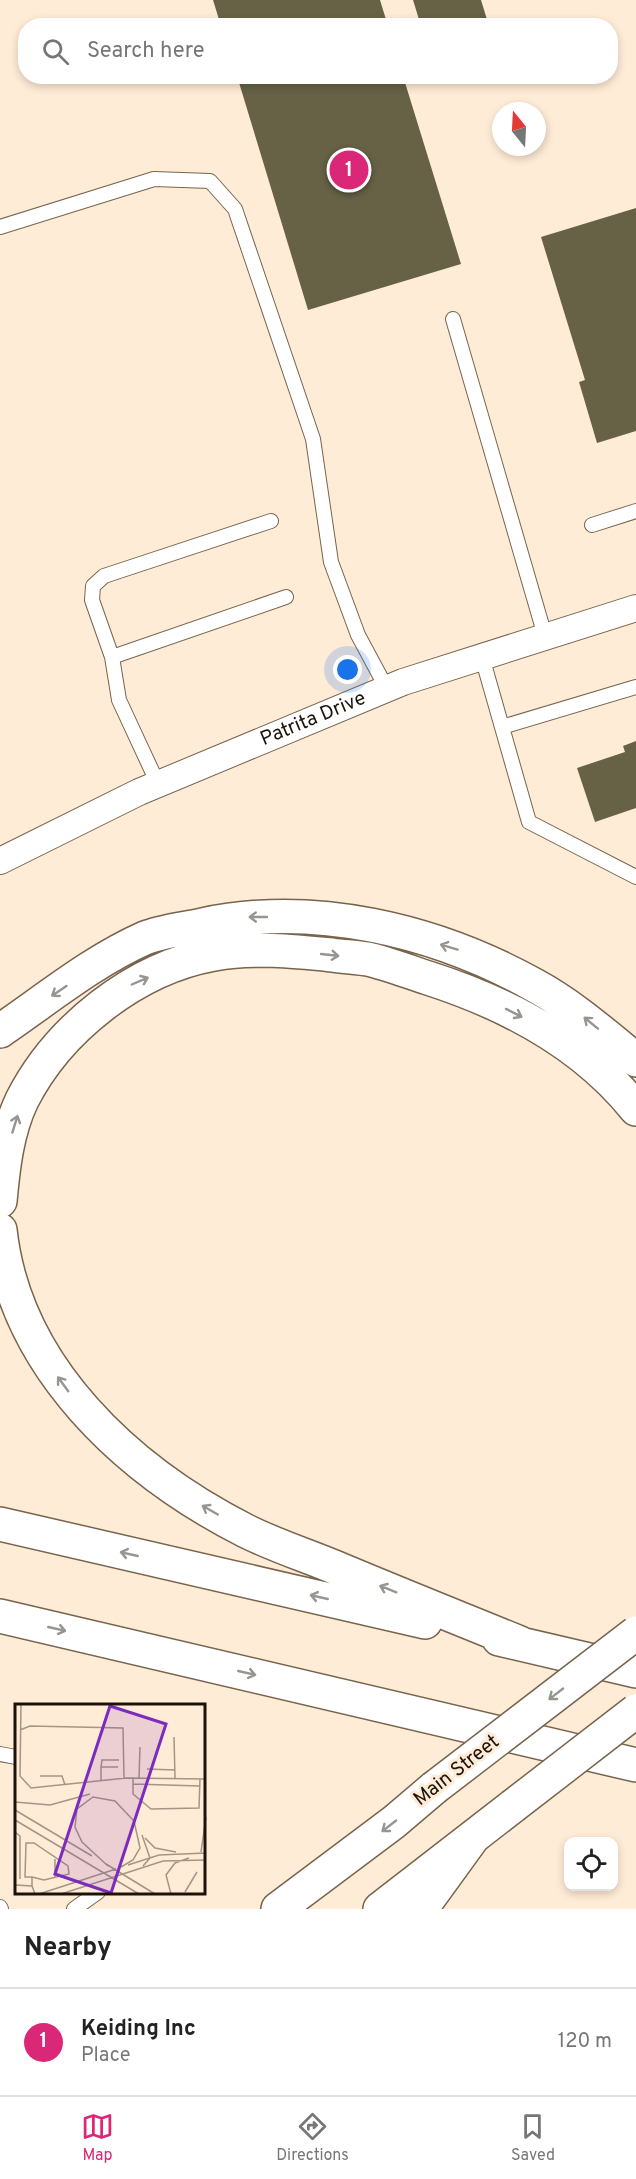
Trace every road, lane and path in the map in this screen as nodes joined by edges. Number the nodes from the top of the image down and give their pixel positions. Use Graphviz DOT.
graph roads {
  1 [pos="0,227"];
  2 [pos="453,319"];
  3 [pos="636,511"];
  4 [pos="271,521"];
  5 [pos="592,525"];
  6 [pos="286,597"];
  7 [pos="636,608"];
  8 [pos="545,636"];
  9 [pos="112,657"];
  10 [pos="482,657"];
  11 [pos="636,687"];
  12 [pos="387,689"];
  13 [pos="501,727"];
  14 [pos="158,784"];
  15 [pos="0,861"];
  16 [pos="636,877"];
  17 [pos="0,1031"];
  18 [pos="636,1060"];
  19 [pos="636,1109"];
  20 [pos="0,1201"];
  21 [pos="0,1230"];
  22 [pos="0,1524"];
  23 [pos="0,1616"];
  24 [pos="636,1633"];
  25 [pos="520,1643"];
  26 [pos="636,1671"];
  27 [pos="636,1711"];
  28 [pos="423,1714"];
  29 [pos="0,1754"];
  30 [pos="15,1757"];
  31 [pos="636,1765"];
  32 [pos="636,1785"];
  33 [pos="471,1840"];
  34 [pos="96,1894"];
  35 [pos="74,1909"];
  36 [pos="278,1909"];
  37 [pos="380,1909"];
  38 [pos="421,1909"];
  1 -- 12 [label="lane"];
  2 -- 8 [label="lane"];
  3 -- 5 [label="lane"];
  4 -- 9 [label="lane"];
  6 -- 9 [label="lane"];
  7 -- 8 [label="street, Patrita Drive"];
  8 -- 10 [label="street, Patrita Drive"];
  9 -- 14 [label="lane"];
  10 -- 12 [label="street, Patrita Drive"];
  10 -- 13 [label="lane"];
  11 -- 13 [label="lane"];
  12 -- 14 [label="street, Patrita Drive"];
  13 -- 16 [label="lane"];
  14 -- 15 [label="street, Patrita Drive"];
  18 -- 17 [label="main road, one-way"];
  20 -- 19 [label="main road, one-way"];
  25 -- 21 [label="main road, one-way"];
  25 -- 22 [label="main road, one-way"];
  23 -- 28 [label="main road, one-way"];
  24 -- 36 [label="main road, Main Street, one-way, bridge"];
  25 -- 26 [label="main road"];
  27 -- 33 [label="main road, bridge"];
  28 -- 31 [label="main road"];
  28 -- 32 [label="main road"];
  29 -- 30 [label="lane"];
  33 -- 37 [label="main road"];
  33 -- 38 [label="main road"];
  34 -- 35 [label="lane"];
}
